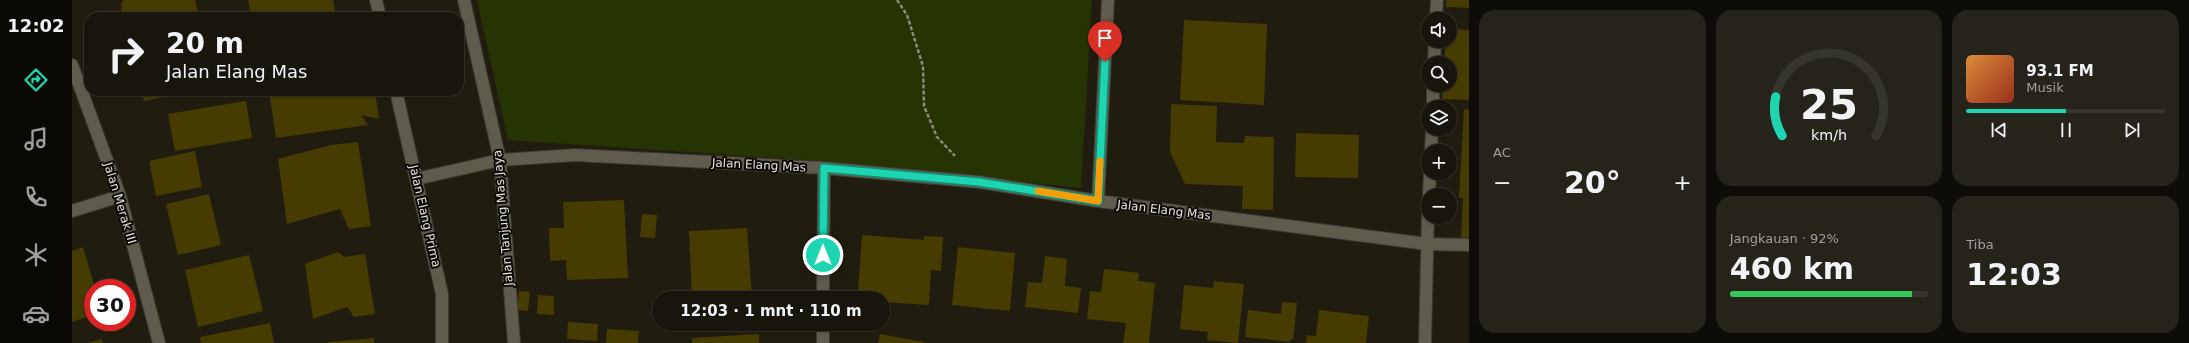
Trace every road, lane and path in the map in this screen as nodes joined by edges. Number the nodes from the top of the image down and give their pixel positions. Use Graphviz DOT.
graph roads {
  1 [pos="376,0"];
  2 [pos="464,0"];
  3 [pos="897,0"];
  4 [pos="1108,0"];
  5 [pos="1437,0"];
  6 [pos="379,12"];
  7 [pos="1436,12"];
  8 [pos="72,65"];
  9 [pos="397,96"];
  10 [pos="500,160"];
  11 [pos="824,168"];
  12 [pos="416,179"];
  13 [pos="979,182"];
  14 [pos="120,196"];
  15 [pos="1098,201"];
  16 [pos="72,211"];
  17 [pos="1428,224"];
  18 [pos="1427,244"];
  19 [pos="1469,245"];
  20 [pos="823,291"];
  21 [pos="823,331"];
  22 [pos="158,343"];
  23 [pos="442,343"];
  24 [pos="514,343"];
  25 [pos="823,343"];
  26 [pos="1425,343"];
  1 -- 6 [label="street"];
  2 -- 10 [label="street, Jalan Tanjung Mas Jaya"];
  3 -- 13 [label="path"];
  4 -- 15 [label="street"];
  5 -- 7 [label="street"];
  8 -- 14 [label="street, Jalan Merak III"];
  9 -- 12 [label="street, Jalan Elang Prima"];
  10 -- 11 [label="street, Jalan Elang Mas"];
  10 -- 12 [label="street, Jalan Elang Mas"];
  10 -- 24 [label="street, Jalan Tanjung Mas Jaya"];
  11 -- 13 [label="street, Jalan Elang Mas"];
  11 -- 20 [label="street"];
  12 -- 23 [label="street, Jalan Elang Prima"];
  13 -- 15 [label="street, Jalan Elang Mas"];
  14 -- 16 [label="street"];
  14 -- 22 [label="street, Jalan Merak III"];
  15 -- 18 [label="street, Jalan Elang Mas"];
  17 -- 18 [label="street"];
  18 -- 19 [label="street, Jalan Elang Mas"];
  18 -- 26 [label="street"];
  21 -- 25 [label="street"];
}
